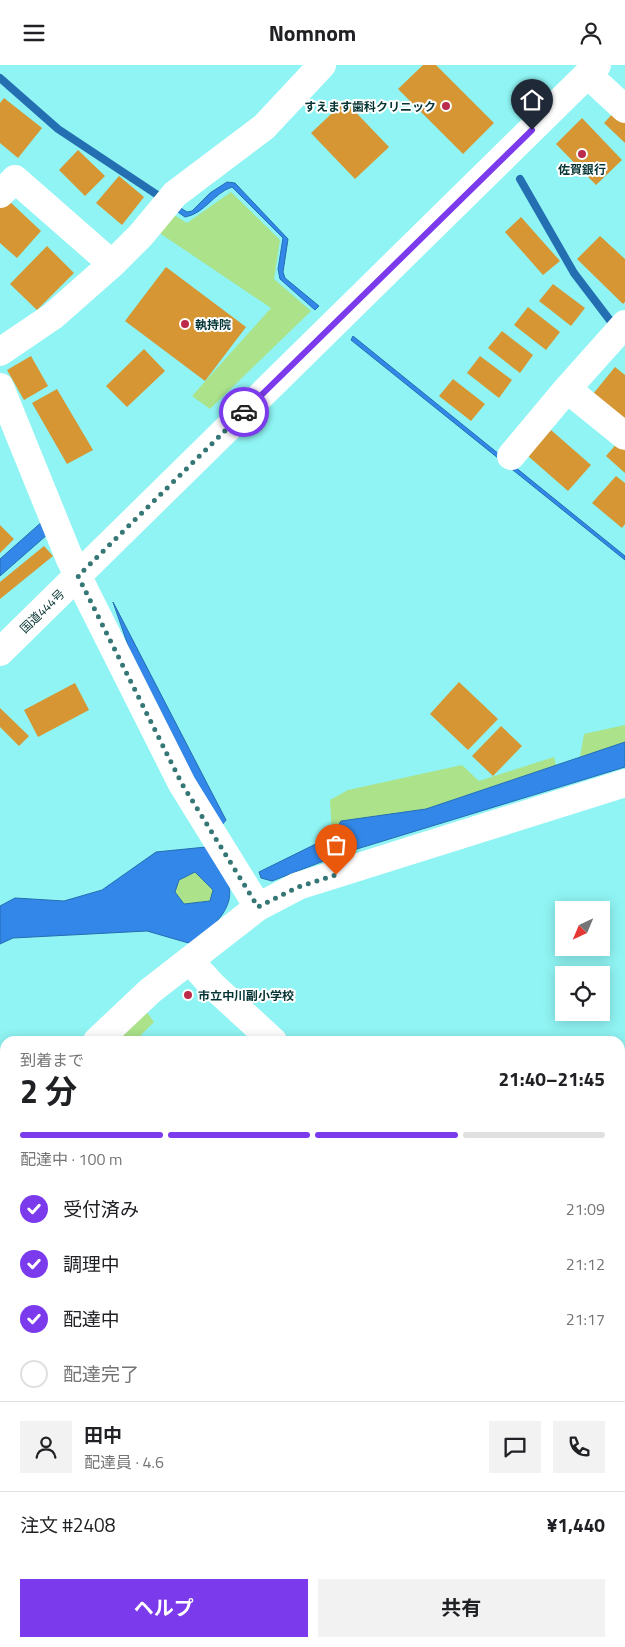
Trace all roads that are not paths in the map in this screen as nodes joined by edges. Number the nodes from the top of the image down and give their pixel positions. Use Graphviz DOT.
graph roads {
  1 [pos="322,65"];
  2 [pos="592,70"];
  3 [pos="625,109"];
  4 [pos="0,194"];
  5 [pos="112,264"];
  6 [pos="625,324"];
  7 [pos="0,352"];
  8 [pos="0,387"];
  9 [pos="567,389"];
  10 [pos="625,436"];
  11 [pos="511,456"];
  12 [pos="78,576"];
  13 [pos="0,652"];
  14 [pos="625,783"];
  15 [pos="258,907"];
  16 [pos="190,961"];
  17 [pos="102,1036"];
  18 [pos="268,1036"];
  1 -- 5 [label="main road"];
  2 -- 3 [label="main road"];
  2 -- 12 [label="main road, 国道444号"];
  4 -- 5 [label="main road"];
  5 -- 7 [label="main road"];
  6 -- 9 [label="main road"];
  8 -- 12 [label="main road"];
  9 -- 10 [label="main road"];
  9 -- 11 [label="main road"];
  12 -- 13 [label="main road, 国道444号"];
  12 -- 15 [label="main road"];
  14 -- 15 [label="main road"];
  15 -- 16 [label="main road"];
  16 -- 17 [label="main road"];
  16 -- 18 [label="main road"];
}
